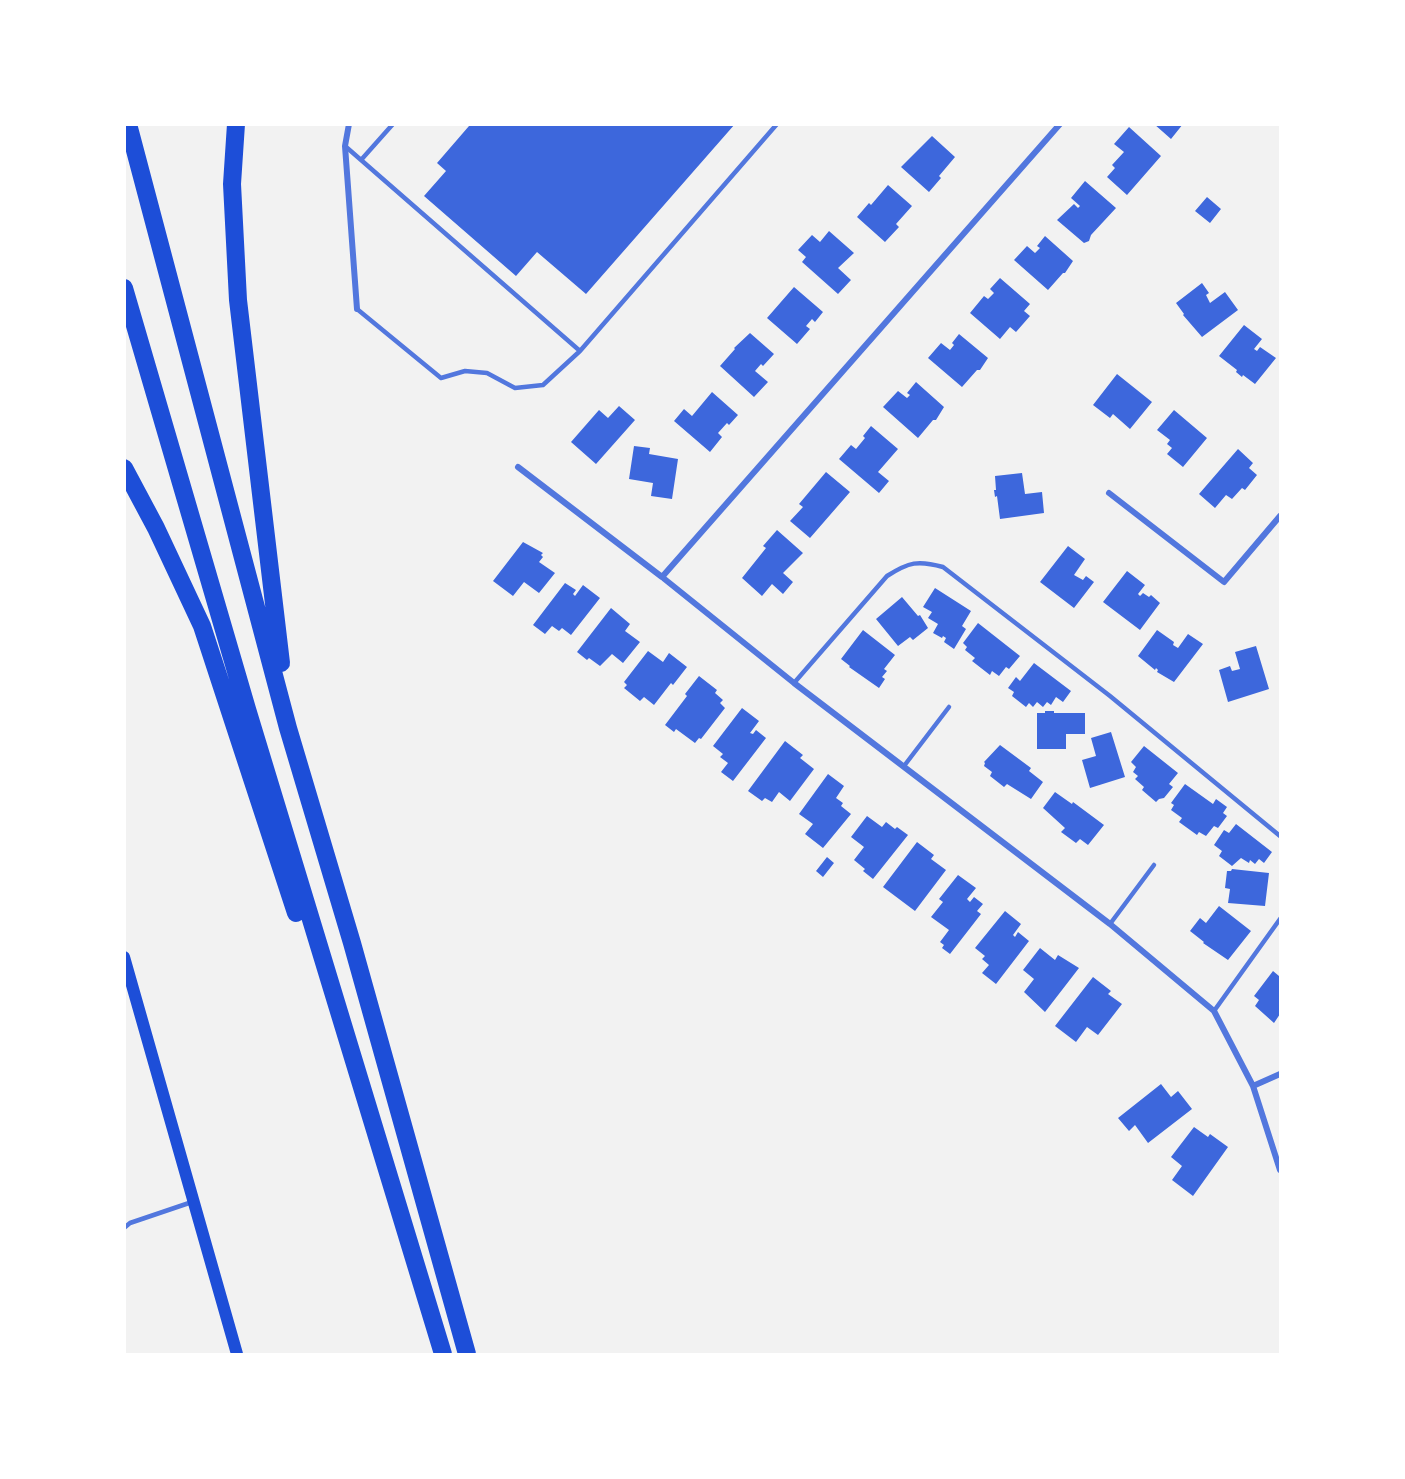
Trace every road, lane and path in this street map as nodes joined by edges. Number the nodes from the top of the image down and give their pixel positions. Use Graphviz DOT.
graph roads {
  1 [pos="128,124"];
  2 [pos="236,124"];
  3 [pos="349,124"];
  4 [pos="393,124"];
  5 [pos="777,124"];
  6 [pos="1060,124"];
  7 [pos="345,146"];
  8 [pos="361,160"];
  9 [pos="124,288"];
  10 [pos="357,309"];
  11 [pos="580,351"];
  12 [pos="518,467"];
  13 [pos="124,468"];
  14 [pos="1109,493"];
  15 [pos="1281,516"];
  16 [pos="662,577"];
  17 [pos="794,683"];
  18 [pos="949,707"];
  19 [pos="288,728"];
  20 [pos="904,766"];
  21 [pos="1281,836"];
  22 [pos="1154,865"];
  23 [pos="1281,919"];
  24 [pos="1110,924"];
  25 [pos="124,957"];
  26 [pos="1214,1011"];
  27 [pos="1281,1074"];
  28 [pos="1253,1086"];
  29 [pos="383,1162"];
  30 [pos="1281,1170"];
  31 [pos="194,1201"];
  32 [pos="124,1228"];
  33 [pos="236,1354"];
  34 [pos="443,1354"];
  35 [pos="467,1354"];
  1 -- 19 [label="highway"];
  2 -- 19 [label="highway"];
  3 -- 7 [label="street"];
  4 -- 8 [label="lane"];
  5 -- 11 [label="lane"];
  6 -- 16 [label="street"];
  7 -- 8 [label="lane"];
  7 -- 10 [label="street"];
  8 -- 11 [label="lane"];
  9 -- 29 [label="highway"];
  10 -- 11 [label="lane"];
  12 -- 16 [label="street"];
  13 -- 29 [label="highway"];
  14 -- 15 [label="street"];
  16 -- 17 [label="street"];
  17 -- 20 [label="street"];
  17 -- 21 [label="lane"];
  18 -- 20 [label="lane"];
  19 -- 35 [label="highway"];
  20 -- 24 [label="street"];
  22 -- 24 [label="lane"];
  23 -- 26 [label="lane"];
  24 -- 26 [label="street"];
  25 -- 31 [label="main road"];
  26 -- 28 [label="street"];
  27 -- 28 [label="street"];
  28 -- 30 [label="street"];
  29 -- 34 [label="highway"];
  31 -- 32 [label="lane"];
  31 -- 33 [label="main road"];
}
